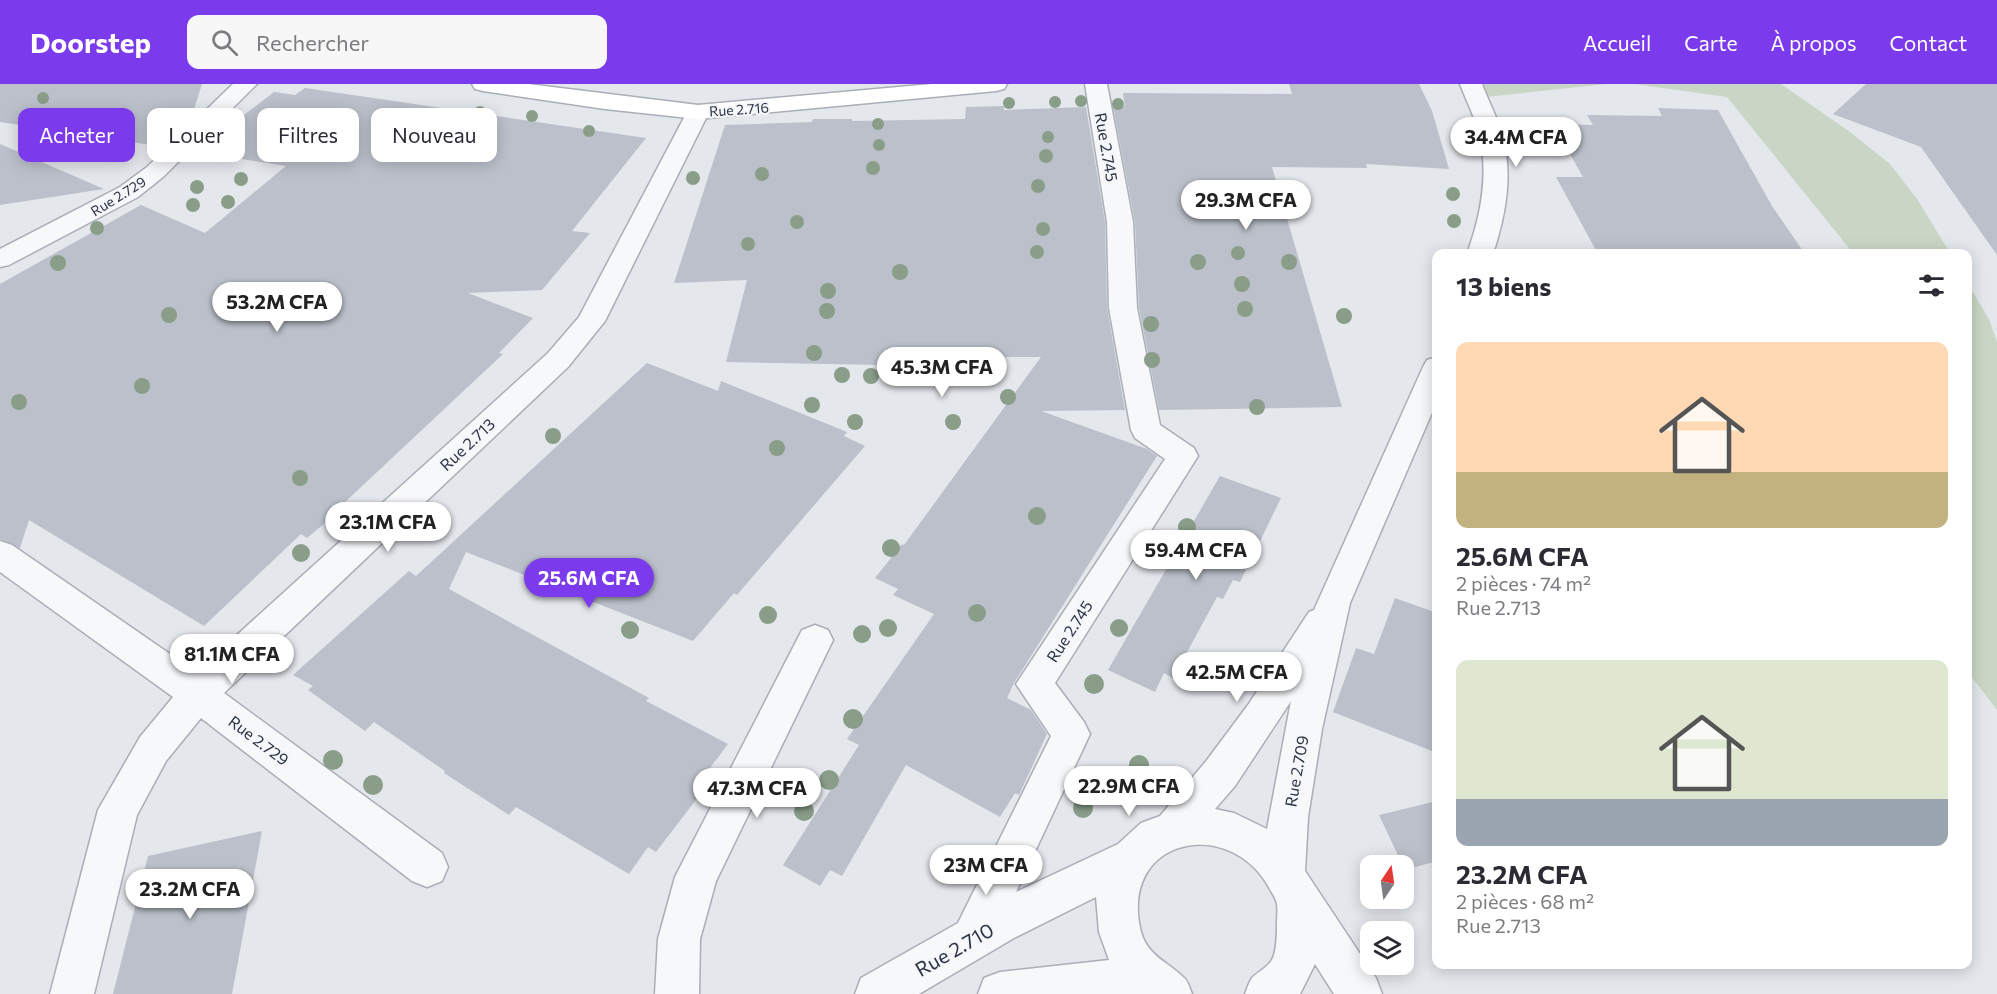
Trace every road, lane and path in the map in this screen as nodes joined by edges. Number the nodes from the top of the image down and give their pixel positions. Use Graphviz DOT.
graph roads {
  1 [pos="246,84"];
  2 [pos="483,84"];
  3 [pos="996,84"];
  4 [pos="1096,84"];
  5 [pos="1471,84"];
  6 [pos="698,112"];
  7 [pos="1482,249"];
  8 [pos="0,259"];
  9 [pos="1432,378"];
  10 [pos="0,554"];
  11 [pos="1334,603"];
  12 [pos="815,640"];
  13 [pos="198,694"];
  14 [pos="1175,828"];
  15 [pos="1129,859"];
  16 [pos="427,867"];
  17 [pos="1293,904"];
  18 [pos="973,938"];
  19 [pos="1158,986"];
  20 [pos="72,994"];
  21 [pos="676,994"];
  22 [pos="877,994"];
  23 [pos="1000,994"];
  24 [pos="1267,994"];
  25 [pos="1359,994"];
  1 -- 8 [label="street, Rue 2.729"];
  2 -- 6 [label="main road, Rue 2.716"];
  3 -- 6 [label="main road, Rue 2.716"];
  4 -- 18 [label="street, Rue 2.745"];
  5 -- 7 [label="street"];
  6 -- 13 [label="street, Rue 2.713"];
  9 -- 11 [label="street, Rue 2.709"];
  10 -- 13 [label="street, Rue 2.729"];
  11 -- 14 [label="street, Rue 2.709"];
  11 -- 17 [label="street, Rue 2.709"];
  12 -- 21 [label="street"];
  13 -- 16 [label="street, Rue 2.729"];
  13 -- 20 [label="street, Rue 2.713"];
  14 -- 15 [label="street"];
  14 -- 17 [label="street"];
  15 -- 18 [label="street, Rue 2.710"];
  15 -- 19 [label="street"];
  17 -- 24 [label="street, Rue 2.709"];
  17 -- 25 [label="street"];
  18 -- 22 [label="street, Rue 2.710"];
  19 -- 23 [label="street"];
}
